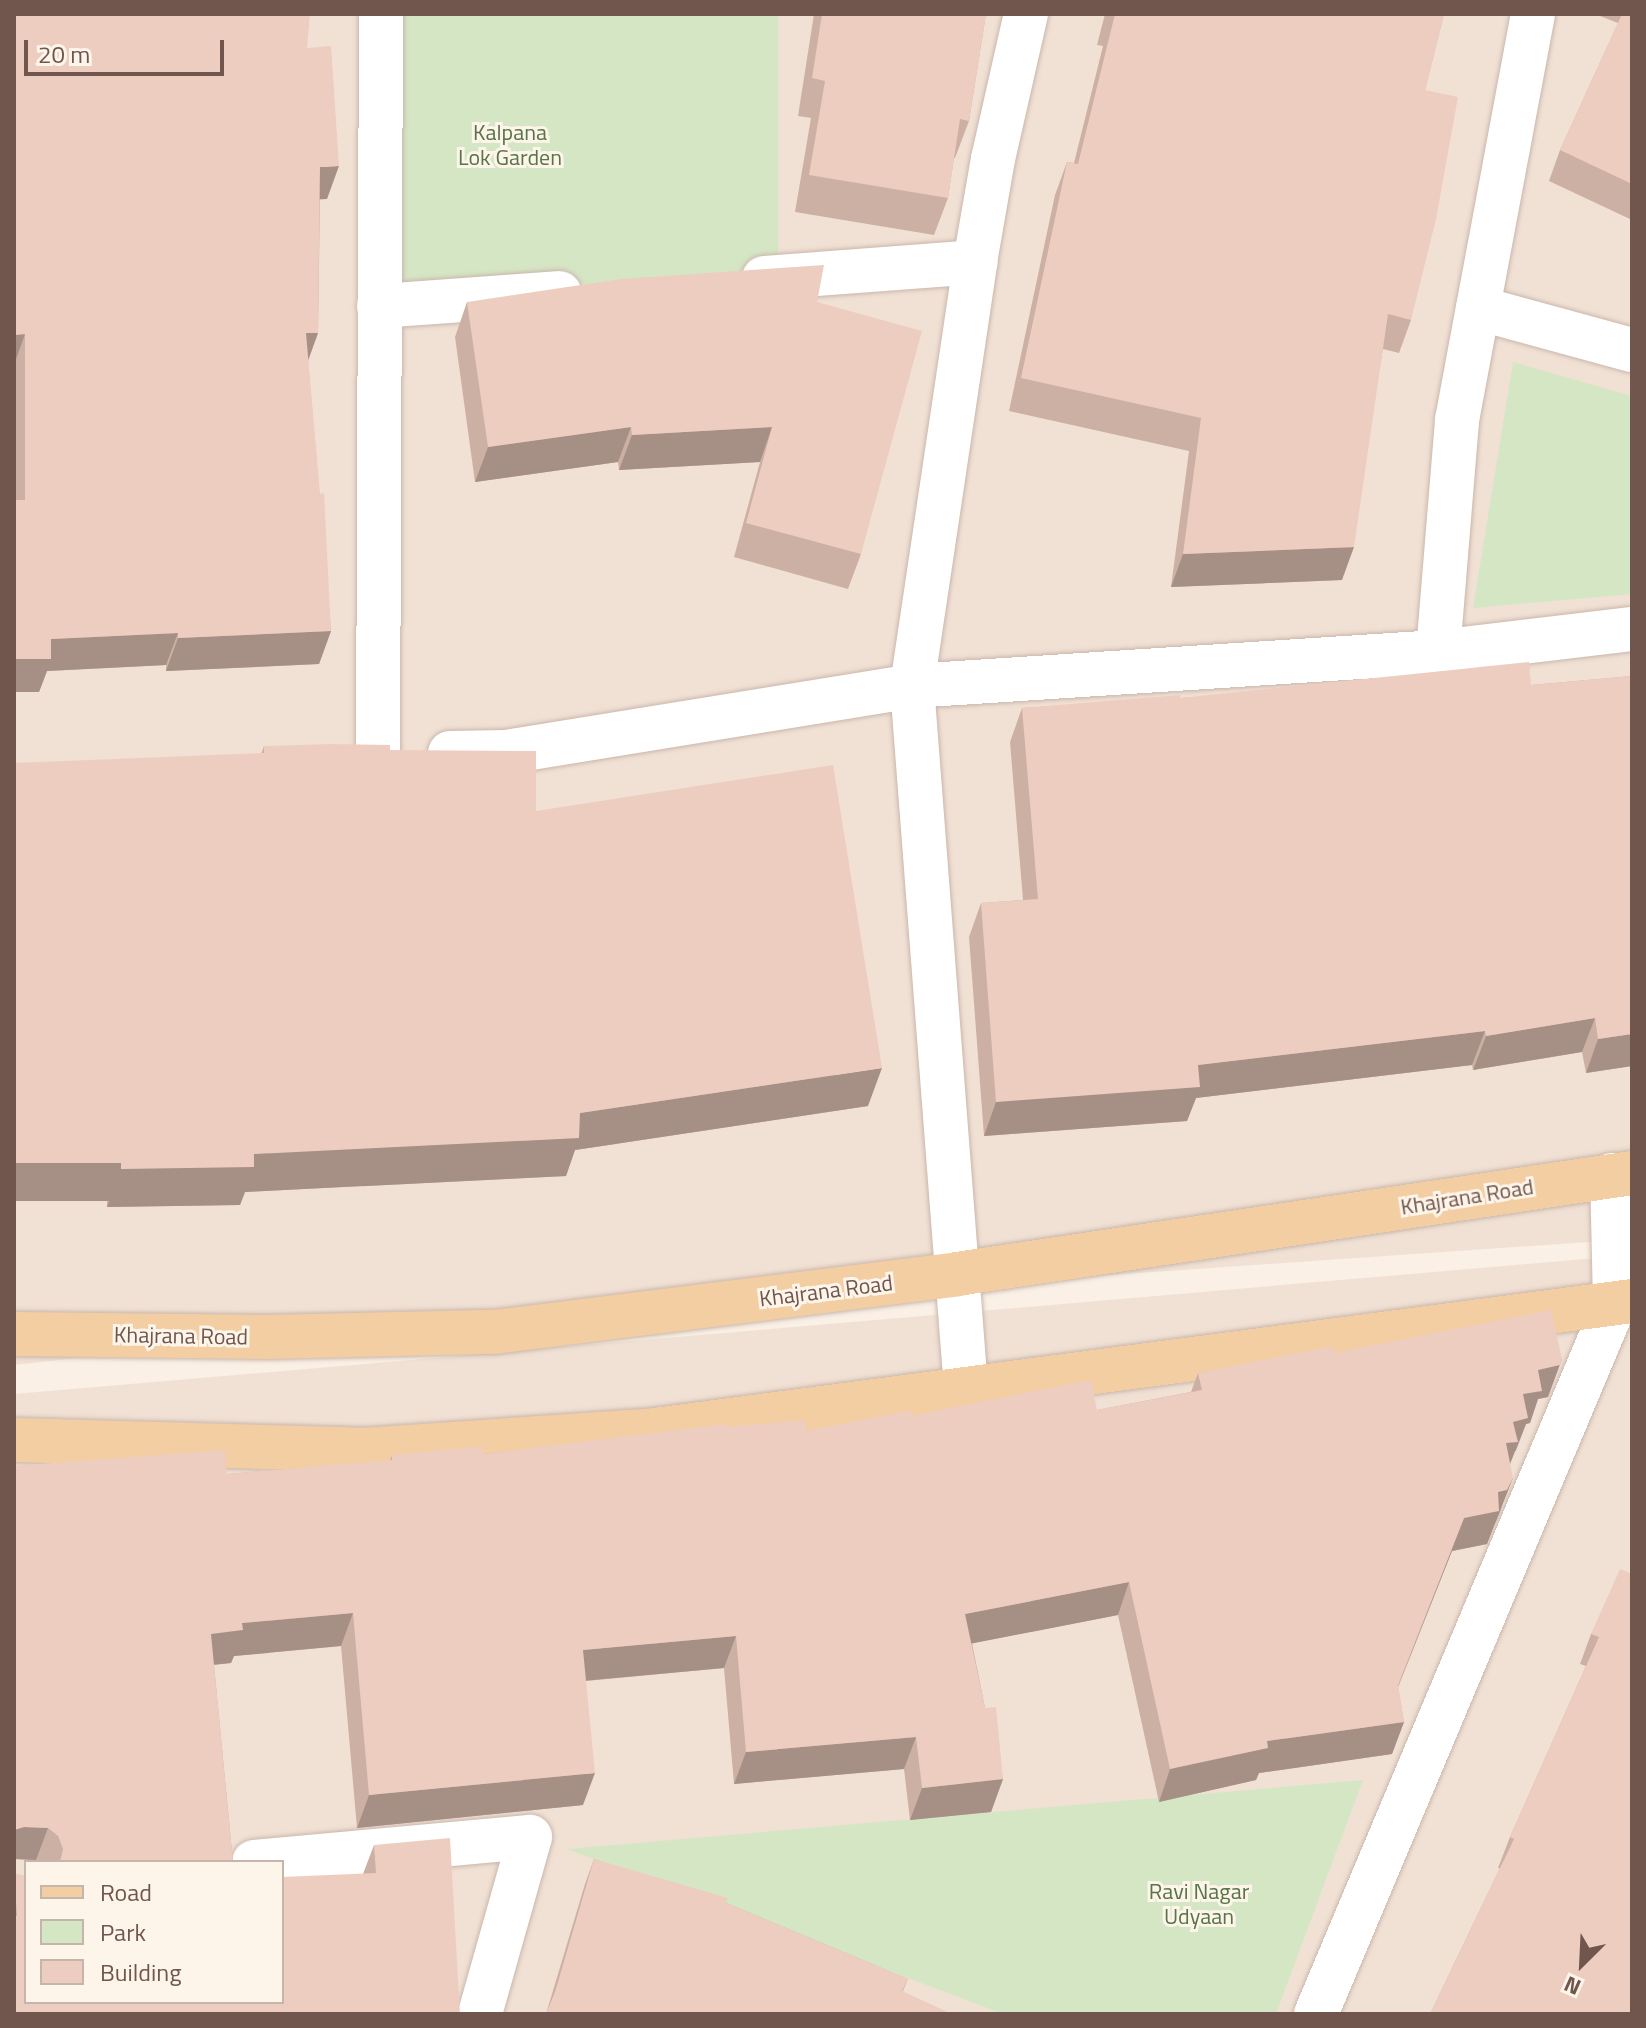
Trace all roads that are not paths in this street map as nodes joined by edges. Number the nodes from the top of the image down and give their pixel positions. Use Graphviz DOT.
graph roads {
  1 [pos="381,14"];
  2 [pos="1026,14"];
  3 [pos="1533,14"];
  4 [pos="975,262"];
  5 [pos="724,281"];
  6 [pos="598,290"];
  7 [pos="379,306"];
  8 [pos="1478,308"];
  9 [pos="1632,350"];
  10 [pos="1632,629"];
  11 [pos="1438,652"];
  12 [pos="912,686"];
  13 [pos="378,755"];
  14 [pos="331,756"];
  15 [pos="1622,1174"];
  16 [pos="957,1274"];
  17 [pos="1623,1302"];
  18 [pos="14,1334"];
  19 [pos="966,1389"];
  20 [pos="14,1440"];
  21 [pos="276,1860"];
  22 [pos="480,2014"];
  23 [pos="1316,2014"];
  1 -- 7 [label="street"];
  2 -- 4 [label="street"];
  3 -- 8 [label="street"];
  4 -- 5 [label="street"];
  4 -- 12 [label="street"];
  6 -- 7 [label="street"];
  7 -- 13 [label="street"];
  8 -- 9 [label="street"];
  8 -- 11 [label="street"];
  10 -- 11 [label="street"];
  11 -- 12 [label="street"];
  12 -- 13 [label="street"];
  12 -- 16 [label="street"];
  13 -- 14 [label="street"];
  15 -- 16 [label="main road, Khajrana Road"];
  15 -- 17 [label="street"];
  16 -- 18 [label="main road, Khajrana Road"];
  16 -- 19 [label="street"];
  17 -- 19 [label="main road"];
  17 -- 23 [label="street"];
  19 -- 20 [label="main road"];
  21 -- 22 [label="street"];
}
